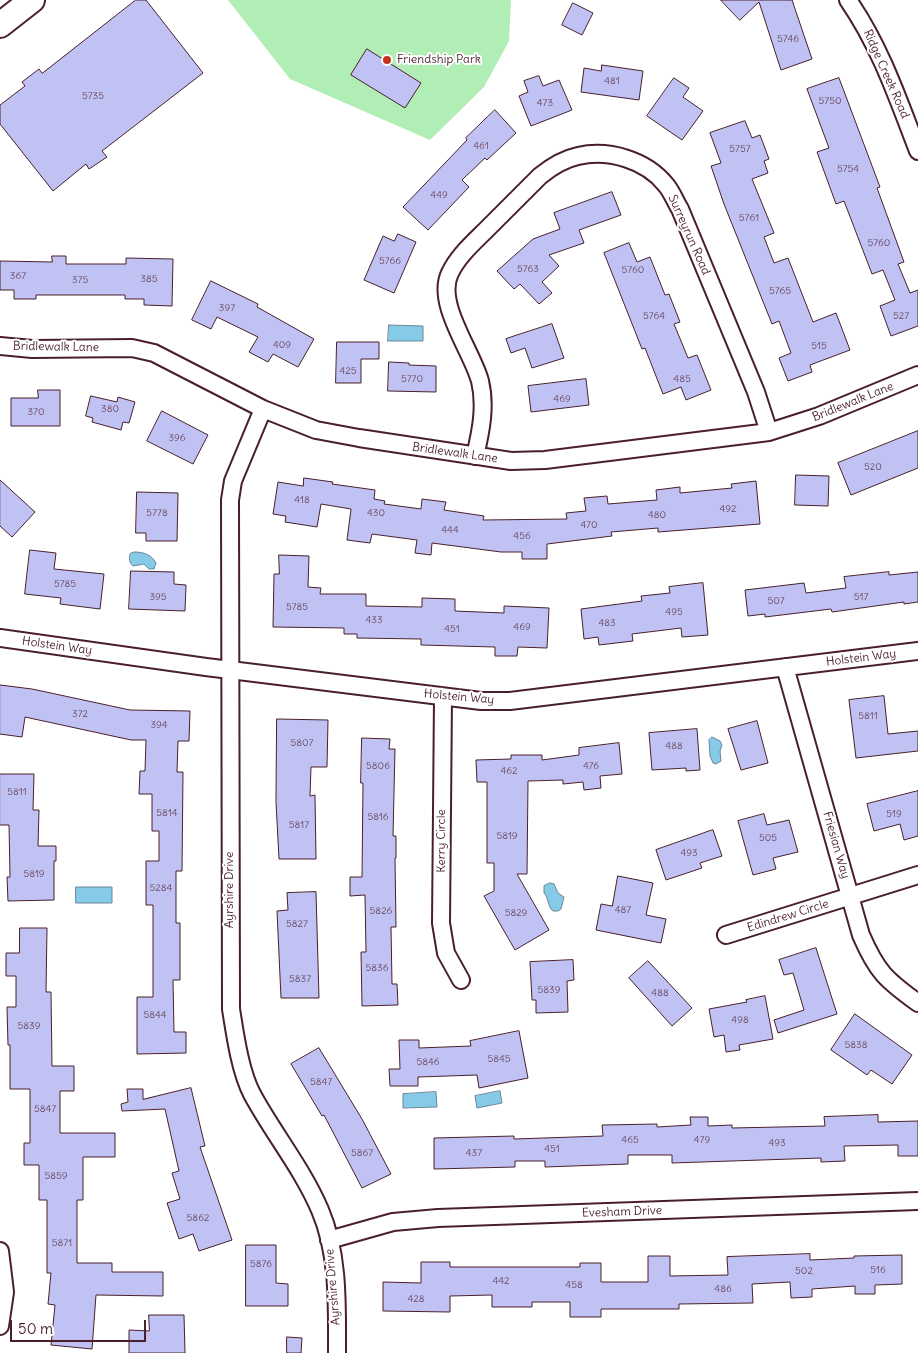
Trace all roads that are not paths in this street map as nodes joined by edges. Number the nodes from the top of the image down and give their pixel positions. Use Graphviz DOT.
graph roads {
  1 [pos="32,0"];
  2 [pos="848,0"];
  3 [pos="0,25"];
  4 [pos="918,151"];
  5 [pos="0,346"];
  6 [pos="918,375"];
  7 [pos="263,410"];
  8 [pos="769,432"];
  9 [pos="475,456"];
  10 [pos="0,638"];
  11 [pos="918,651"];
  12 [pos="786,667"];
  13 [pos="231,669"];
  14 [pos="443,696"];
  15 [pos="918,874"];
  16 [pos="850,897"];
  17 [pos="726,935"];
  18 [pos="461,980"];
  19 [pos="918,1003"];
  20 [pos="918,1201"];
  21 [pos="329,1240"];
  22 [pos="0,1251"];
  23 [pos="0,1326"];
  24 [pos="337,1353"];
  1 -- 3 [label="street"];
  2 -- 4 [label="street, Ridge Creek Road"];
  5 -- 7 [label="street, Bridlewalk Lane"];
  6 -- 8 [label="street, Bridlewalk Lane"];
  7 -- 9 [label="street, Bridlewalk Lane"];
  7 -- 13 [label="street, Ayrshire Drive"];
  8 -- 9 [label="street, Bridlewalk Lane"];
  8 -- 9 [label="street, Surreyrun Road"];
  10 -- 13 [label="street, Holstein Way"];
  11 -- 12 [label="street, Holstein Way"];
  12 -- 14 [label="street, Holstein Way"];
  12 -- 16 [label="street, Friesian Way"];
  13 -- 14 [label="street, Holstein Way"];
  13 -- 21 [label="street, Ayrshire Drive"];
  14 -- 18 [label="street, Kerry Circle"];
  15 -- 16 [label="street, Edindrew Circle"];
  16 -- 17 [label="street, Edindrew Circle"];
  16 -- 19 [label="street, Friesian Way"];
  20 -- 21 [label="street, Evesham Drive"];
  21 -- 24 [label="street, Ayrshire Drive"];
  22 -- 23 [label="street"];
}
